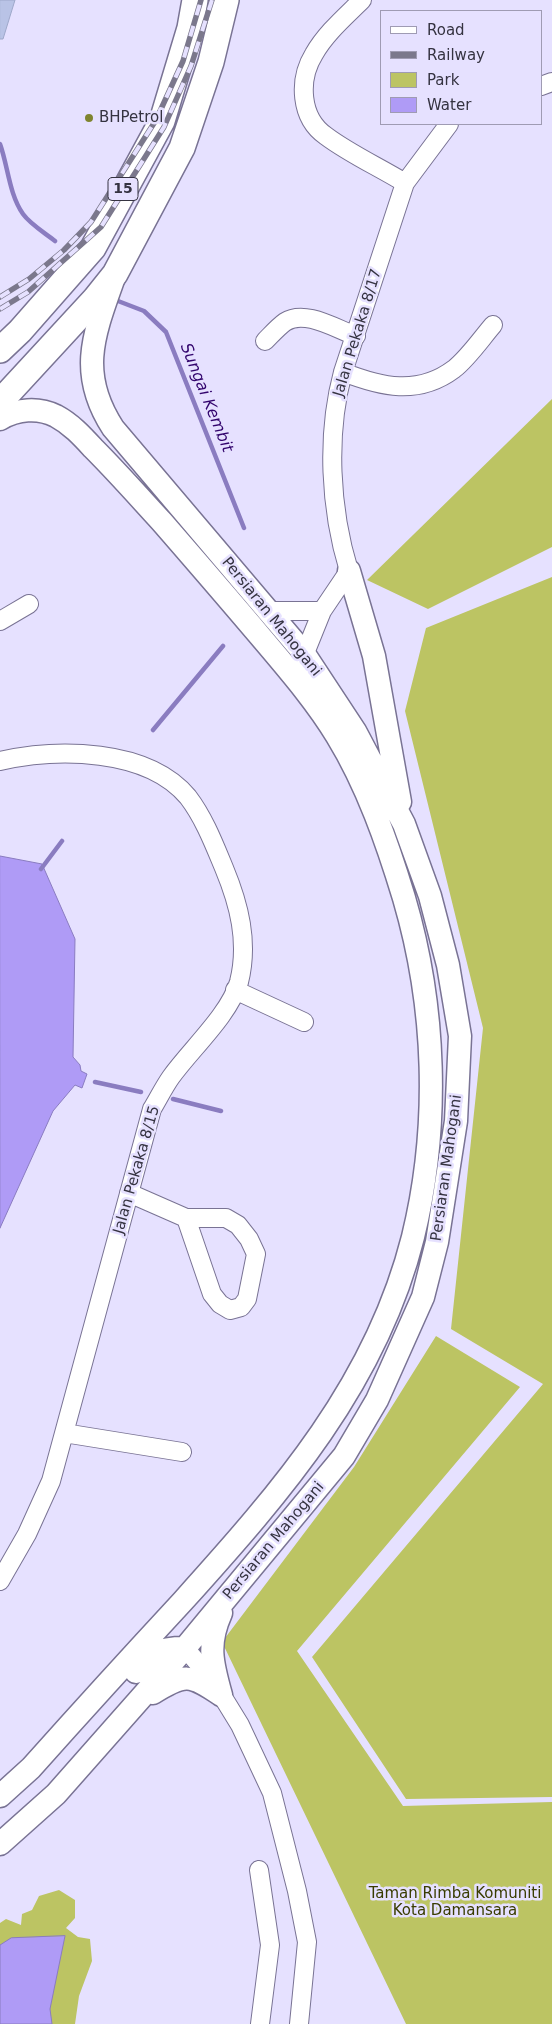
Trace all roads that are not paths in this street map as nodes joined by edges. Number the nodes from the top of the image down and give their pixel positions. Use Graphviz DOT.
graph roads {
  1 [pos="195,0"];
  2 [pos="226,0"];
  3 [pos="362,0"];
  4 [pos="448,125"];
  5 [pos="405,182"];
  6 [pos="115,274"];
  7 [pos="493,325"];
  8 [pos="356,336"];
  9 [pos="265,340"];
  10 [pos="0,350"];
  11 [pos="343,372"];
  12 [pos="0,402"];
  13 [pos="0,419"];
  14 [pos="349,571"];
  15 [pos="29,604"];
  16 [pos="322,610"];
  17 [pos="269,611"];
  18 [pos="0,621"];
  19 [pos="303,652"];
  20 [pos="303,687"];
  21 [pos="0,761"];
  22 [pos="404,824"];
  23 [pos="235,990"];
  24 [pos="304,1022"];
  25 [pos="130,1193"];
  26 [pos="186,1218"];
  27 [pos="64,1434"];
  28 [pos="182,1452"];
  29 [pos="246,1531"];
  30 [pos="0,1581"];
  31 [pos="230,1594"];
  32 [pos="185,1648"];
  33 [pos="221,1695"];
  34 [pos="135,1706"];
  35 [pos="30,1768"];
  36 [pos="0,1796"];
  37 [pos="0,1844"];
  38 [pos="259,1870"];
  39 [pos="260,2024"];
  40 [pos="298,2024"];
  1 -- 10 [label="highway, 15"];
  2 -- 6 [label="highway, 15"];
  3 -- 5 [label="street"];
  4 -- 5 [label="street, Jalan Pekaka 8/17"];
  5 -- 8 [label="street, Jalan Pekaka 8/17"];
  6 -- 12 [label="highway, 15"];
  6 -- 17 [label="main road, Persiaran Mahogani"];
  7 -- 11 [label="street"];
  8 -- 9 [label="street"];
  8 -- 11 [label="street, Jalan Pekaka 8/17"];
  11 -- 14 [label="street, Jalan Pekaka 8/17"];
  13 -- 20 [label="main road, Persiaran Mahogani"];
  14 -- 16 [label="street"];
  14 -- 22 [label="main road"];
  15 -- 18 [label="street"];
  16 -- 17 [label="street"];
  16 -- 19 [label="street"];
  17 -- 19 [label="main road, Persiaran Mahogani"];
  19 -- 20 [label="street"];
  19 -- 22 [label="main road, Persiaran Mahogani"];
  20 -- 29 [label="main road, Persiaran Mahogani"];
  21 -- 23 [label="street, Jalan Pekaka 8/15"];
  22 -- 31 [label="main road, Persiaran Mahogani"];
  23 -- 24 [label="street"];
  23 -- 25 [label="street, Jalan Pekaka 8/15"];
  25 -- 26 [label="street"];
  25 -- 27 [label="street, Jalan Pekaka 8/15"];
  26 -- 26 [label="street"];
  27 -- 28 [label="street"];
  27 -- 30 [label="street, Jalan Pekaka 8/15"];
  29 -- 32 [label="main road"];
  29 -- 35 [label="main road, Persiaran Mahogani"];
  31 -- 32 [label="main road, Persiaran Mahogani"];
  31 -- 33 [label="main road"];
  32 -- 33 [label="street"];
  32 -- 34 [label="main road, Persiaran Mahogani"];
  32 -- 35 [label="main road"];
  33 -- 34 [label="main road"];
  33 -- 40 [label="street"];
  34 -- 37 [label="main road, Persiaran Mahogani"];
  35 -- 36 [label="main road, Persiaran Mahogani"];
  38 -- 39 [label="street"];
}
